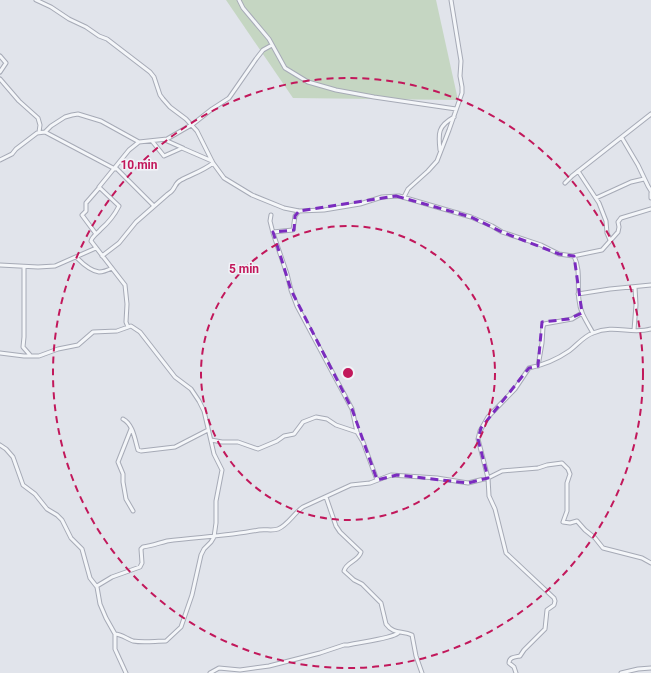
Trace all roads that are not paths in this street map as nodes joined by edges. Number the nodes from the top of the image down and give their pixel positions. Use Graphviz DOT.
graph roads {
  1 [pos="36,0"];
  2 [pos="239,0"];
  3 [pos="451,0"];
  4 [pos="272,45"];
  5 [pos="0,56"];
  6 [pos="0,72"];
  7 [pos="0,79"];
  8 [pos="456,109"];
  9 [pos="651,114"];
  10 [pos="454,117"];
  11 [pos="192,125"];
  12 [pos="39,132"];
  13 [pos="45,132"];
  14 [pos="622,138"];
  15 [pos="165,140"];
  16 [pos="152,141"];
  17 [pos="139,142"];
  18 [pos="183,148"];
  19 [pos="440,152"];
  20 [pos="0,160"];
  21 [pos="213,162"];
  22 [pos="115,169"];
  23 [pos="578,171"];
  24 [pos="644,179"];
  25 [pos="565,183"];
  26 [pos="99,188"];
  27 [pos="651,192"];
  28 [pos="404,197"];
  29 [pos="596,198"];
  30 [pos="651,198"];
  31 [pos="154,206"];
  32 [pos="651,209"];
  33 [pos="299,211"];
  34 [pos="271,215"];
  35 [pos="273,232"];
  36 [pos="96,234"];
  37 [pos="610,240"];
  38 [pos="96,248"];
  39 [pos="102,256"];
  40 [pos="574,256"];
  41 [pos="76,258"];
  42 [pos="0,265"];
  43 [pos="24,267"];
  44 [pos="112,268"];
  45 [pos="651,285"];
  46 [pos="635,286"];
  47 [pos="578,294"];
  48 [pos="582,313"];
  49 [pos="128,327"];
  50 [pos="651,328"];
  51 [pos="634,330"];
  52 [pos="593,333"];
  53 [pos="0,353"];
  54 [pos="30,356"];
  55 [pos="538,366"];
  56 [pos="123,419"];
  57 [pos="131,429"];
  58 [pos="208,430"];
  59 [pos="357,432"];
  60 [pos="211,440"];
  61 [pos="0,445"];
  62 [pos="488,478"];
  63 [pos="377,480"];
  64 [pos="326,497"];
  65 [pos="133,510"];
  66 [pos="214,536"];
  67 [pos="651,563"];
  68 [pos="97,586"];
  69 [pos="398,632"];
  70 [pos="115,634"];
  71 [pos="651,668"];
  72 [pos="234,672"];
  73 [pos="126,673"];
  74 [pos="210,673"];
  75 [pos="422,673"];
  76 [pos="516,673"];
  77 [pos="621,673"];
  1 -- 11 [label="street"];
  2 -- 4 [label="street"];
  3 -- 8 [label="street"];
  4 -- 8 [label="street"];
  4 -- 11 [label="street"];
  5 -- 6 [label="street"];
  7 -- 12 [label="street"];
  8 -- 10 [label="street"];
  9 -- 14 [label="street"];
  10 -- 19 [label="street"];
  10 -- 19 [label="street"];
  11 -- 15 [label="street"];
  11 -- 21 [label="street"];
  12 -- 13 [label="street"];
  12 -- 20 [label="street"];
  13 -- 17 [label="street"];
  13 -- 22 [label="street"];
  14 -- 23 [label="street"];
  14 -- 24 [label="street"];
  15 -- 16 [label="street"];
  15 -- 18 [label="street"];
  16 -- 17 [label="street"];
  16 -- 18 [label="street"];
  17 -- 22 [label="street"];
  18 -- 21 [label="street"];
  19 -- 28 [label="street"];
  21 -- 31 [label="street"];
  21 -- 33 [label="street"];
  22 -- 26 [label="street"];
  22 -- 31 [label="street"];
  23 -- 25 [label="street"];
  23 -- 29 [label="street"];
  24 -- 27 [label="street"];
  24 -- 29 [label="street"];
  26 -- 36 [label="street"];
  26 -- 36 [label="street"];
  27 -- 30 [label="street"];
  28 -- 33 [label="street"];
  28 -- 40 [label="street"];
  29 -- 37 [label="street"];
  31 -- 39 [label="street"];
  32 -- 37 [label="street"];
  33 -- 35 [label="street"];
  34 -- 35 [label="street"];
  35 -- 59 [label="street"];
  36 -- 38 [label="street"];
  37 -- 40 [label="street"];
  38 -- 39 [label="street"];
  38 -- 41 [label="street"];
  39 -- 44 [label="street"];
  40 -- 47 [label="street"];
  41 -- 43 [label="street"];
  41 -- 44 [label="street"];
  42 -- 43 [label="street"];
  43 -- 54 [label="street"];
  44 -- 49 [label="street"];
  45 -- 46 [label="street"];
  46 -- 47 [label="street"];
  46 -- 51 [label="street"];
  47 -- 48 [label="street"];
  48 -- 52 [label="street"];
  48 -- 55 [label="street"];
  49 -- 54 [label="street"];
  49 -- 58 [label="street"];
  50 -- 51 [label="street"];
  51 -- 52 [label="street"];
  52 -- 55 [label="street"];
  53 -- 54 [label="street"];
  55 -- 62 [label="street"];
  56 -- 57 [label="street"];
  57 -- 58 [label="street"];
  57 -- 65 [label="street"];
  58 -- 60 [label="street"];
  59 -- 60 [label="street"];
  59 -- 63 [label="street"];
  60 -- 66 [label="street"];
  61 -- 68 [label="street"];
  62 -- 63 [label="street"];
  62 -- 67 [label="street"];
  62 -- 76 [label="street"];
  63 -- 64 [label="street"];
  64 -- 66 [label="street"];
  64 -- 69 [label="street"];
  66 -- 68 [label="street"];
  66 -- 70 [label="street"];
  68 -- 70 [label="street"];
  69 -- 72 [label="street"];
  69 -- 75 [label="street"];
  70 -- 73 [label="street"];
  71 -- 77 [label="street"];
  72 -- 74 [label="street"];
}
